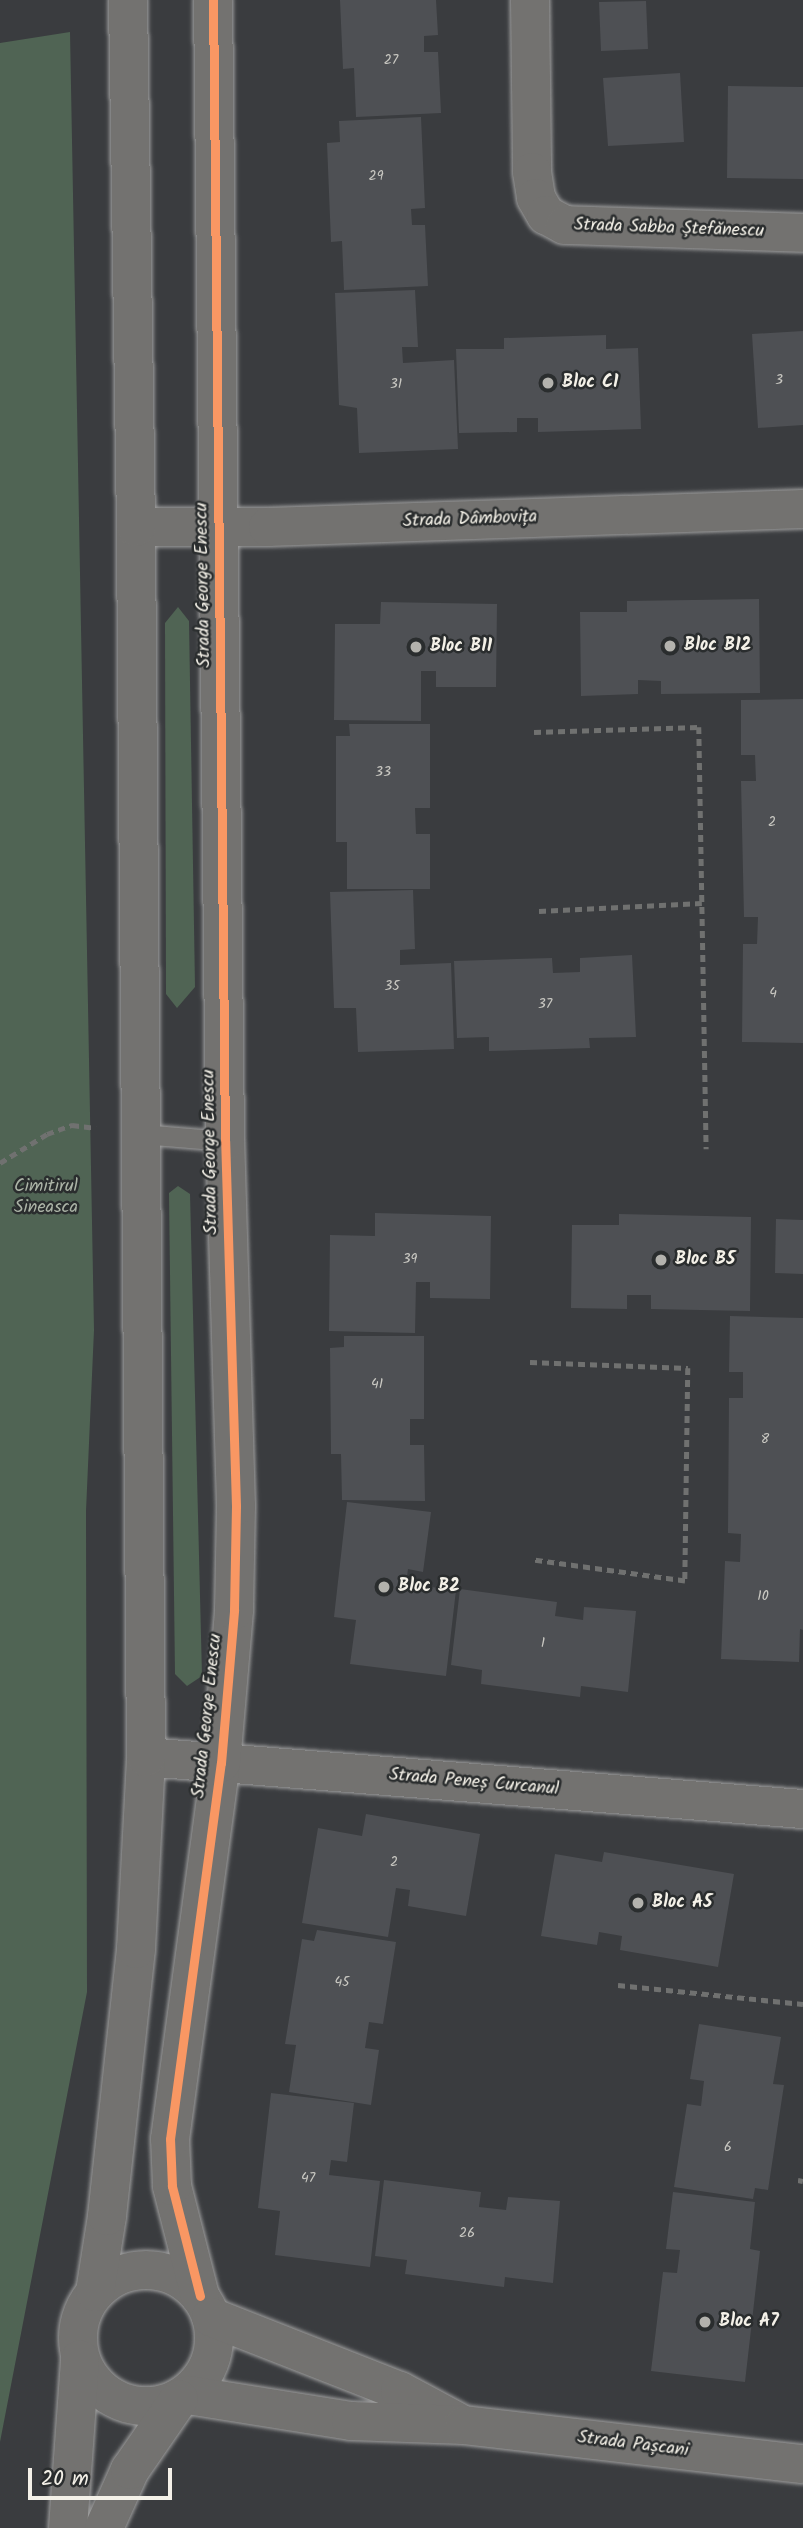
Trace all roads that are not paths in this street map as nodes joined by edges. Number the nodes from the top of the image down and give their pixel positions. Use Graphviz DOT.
graph roads {
  1 [pos="128,0"];
  2 [pos="213,0"];
  3 [pos="530,0"];
  4 [pos="803,233"];
  5 [pos="803,509"];
  6 [pos="136,527"];
  7 [pos="219,527"];
  8 [pos="142,1134"];
  9 [pos="225,1141"];
  10 [pos="146,1757"];
  11 [pos="221,1763"];
  12 [pos="803,1809"];
  13 [pos="95,2292"];
  14 [pos="206,2306"];
  15 [pos="80,2359"];
  16 [pos="183,2397"];
  17 [pos="464,2425"];
  18 [pos="803,2464"];
  19 [pos="68,2528"];
  20 [pos="104,2528"];
  1 -- 6 [label="street"];
  2 -- 7 [label="street, Strada George Enescu"];
  3 -- 4 [label="street, Strada Sabba Ștefănescu"];
  5 -- 7 [label="street, Strada Dâmbovița"];
  6 -- 7 [label="street, Strada Dâmbovița"];
  6 -- 8 [label="street"];
  7 -- 9 [label="street, Strada George Enescu"];
  8 -- 9 [label="lane"];
  8 -- 10 [label="street"];
  9 -- 11 [label="street, Strada George Enescu"];
  10 -- 11 [label="street, Strada Peneș Curcanul"];
  10 -- 13 [label="street"];
  11 -- 12 [label="street, Strada Peneș Curcanul"];
  11 -- 14 [label="street, Strada George Enescu"];
  13 -- 14 [label="street"];
  13 -- 15 [label="street"];
  14 -- 16 [label="street"];
  14 -- 17 [label="street, Strada Pașcani"];
  15 -- 16 [label="street"];
  15 -- 19 [label="street"];
  16 -- 17 [label="street, Strada Pașcani"];
  16 -- 20 [label="street"];
  17 -- 18 [label="street, Strada Pașcani"];
}
